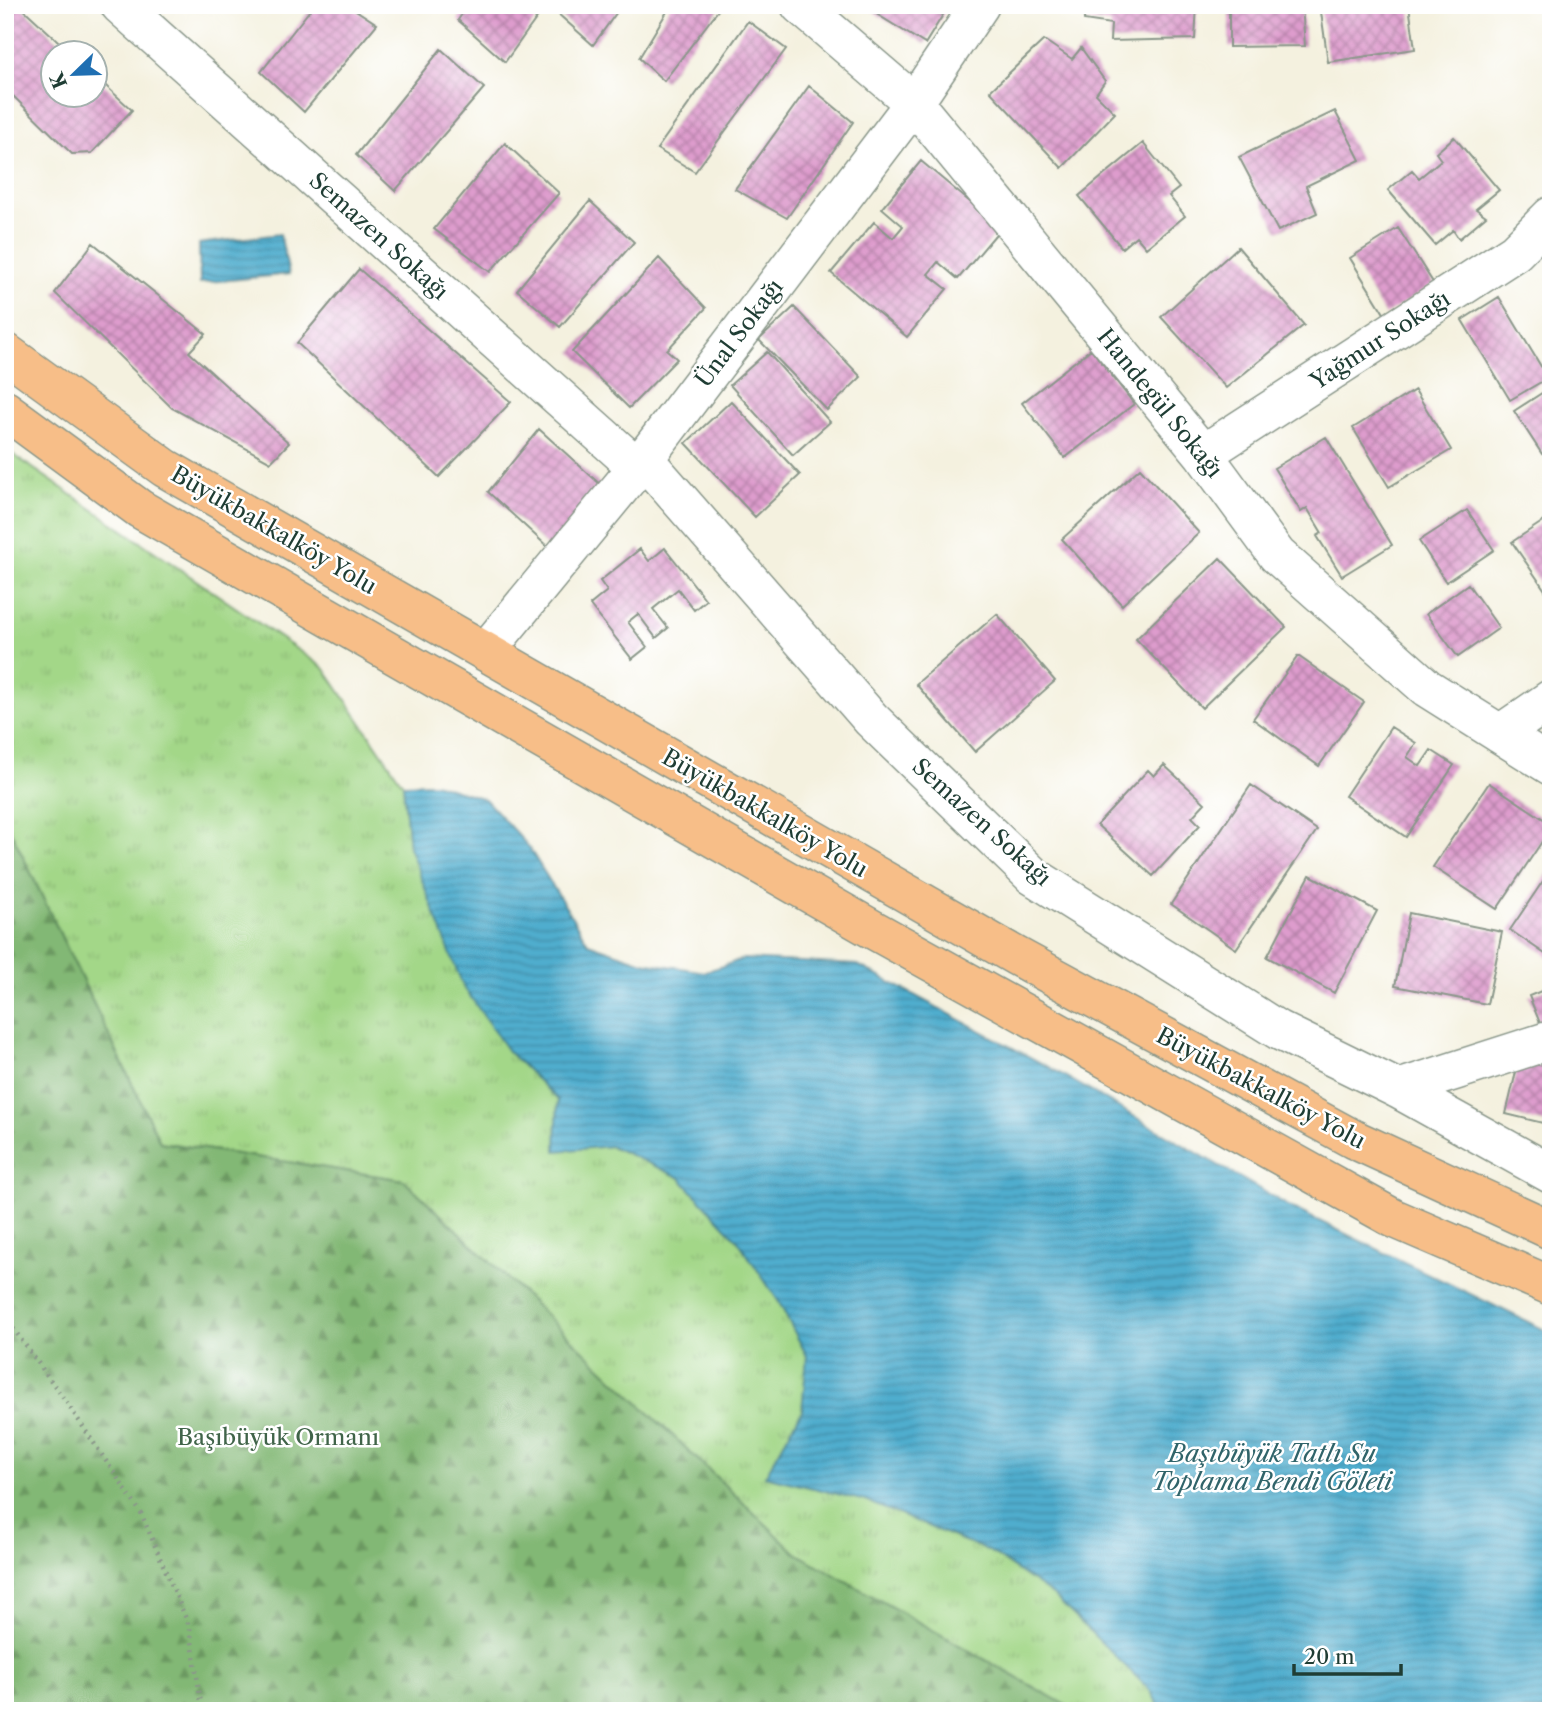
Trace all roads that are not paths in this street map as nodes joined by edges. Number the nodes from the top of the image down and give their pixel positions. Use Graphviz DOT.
graph roads {
  1 [pos="120,5"];
  2 [pos="800,5"];
  3 [pos="980,5"];
  4 [pos="914,103"];
  5 [pos="1551,216"];
  6 [pos="5,352"];
  7 [pos="5,410"];
  8 [pos="1203,454"];
  9 [pos="640,463"];
  10 [pos="486,651"];
  11 [pos="1551,699"];
  12 [pos="1500,734"];
  13 [pos="1551,766"];
  14 [pos="1551,1040"];
  15 [pos="1398,1088"];
  16 [pos="1551,1174"];
  17 [pos="1551,1230"];
  18 [pos="1551,1286"];
  1 -- 9 [label="street, Semazen Sokağı"];
  2 -- 4 [label="street, Handegül Sokağı"];
  3 -- 4 [label="street, Ünal Sokağı"];
  4 -- 8 [label="street, Handegül Sokağı"];
  4 -- 9 [label="street, Ünal Sokağı"];
  5 -- 8 [label="street, Yağmur Sokağı"];
  6 -- 10 [label="highway, Büyükbakkalköy Yolu"];
  7 -- 18 [label="highway, Büyükbakkalköy Yolu"];
  8 -- 12 [label="street, Handegül Sokağı"];
  9 -- 10 [label="street, Ünal Sokağı"];
  9 -- 15 [label="street, Semazen Sokağı"];
  10 -- 17 [label="highway, Büyükbakkalköy Yolu"];
  11 -- 12 [label="street"];
  12 -- 13 [label="street, Handegül Sokağı"];
  14 -- 15 [label="street"];
  15 -- 16 [label="street, Semazen Sokağı"];
}
